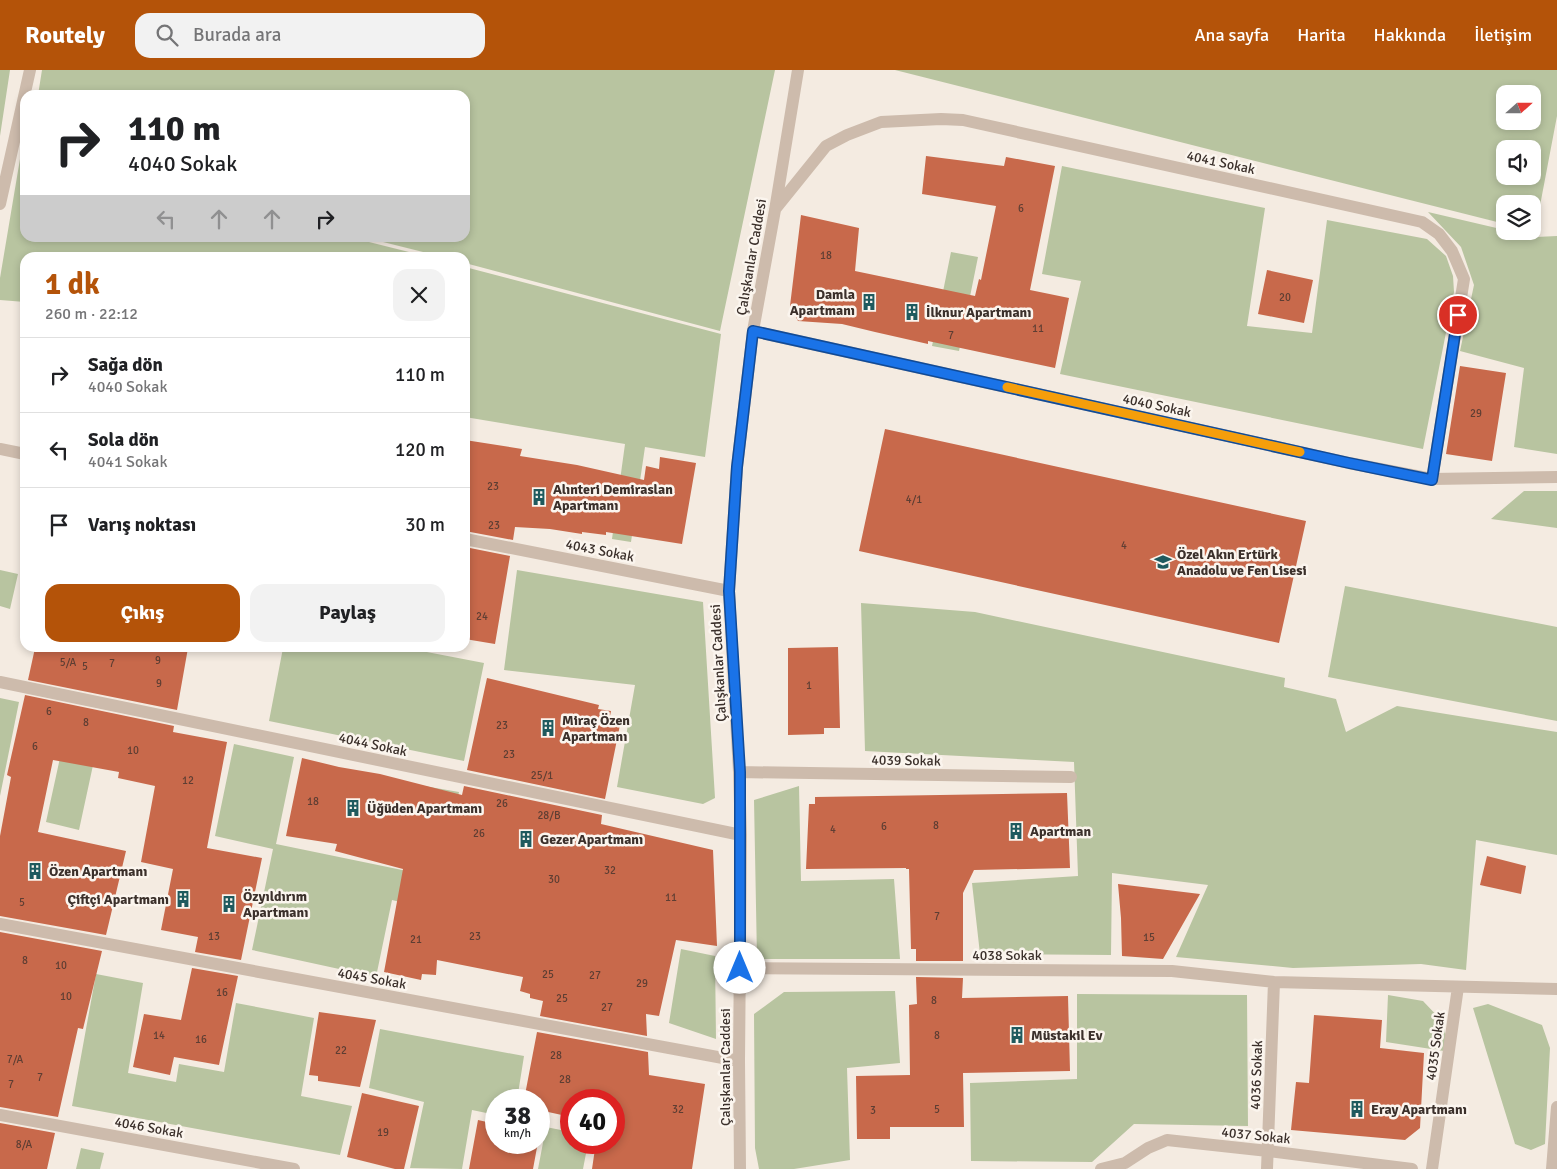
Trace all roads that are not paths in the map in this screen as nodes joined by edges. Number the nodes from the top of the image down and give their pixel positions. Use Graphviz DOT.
graph roads {
  1 [pos="30,70"];
  2 [pos="798,70"];
  3 [pos="26,90"];
  4 [pos="20,115"];
  5 [pos="0,204"];
  6 [pos="775,210"];
  7 [pos="753,331"];
  8 [pos="0,449"];
  9 [pos="20,453"];
  10 [pos="1557,477"];
  11 [pos="1432,480"];
  12 [pos="470,540"];
  13 [pos="729,591"];
  14 [pos="0,682"];
  15 [pos="740,772"];
  16 [pos="1071,777"];
  17 [pos="741,836"];
  18 [pos="0,924"];
  19 [pos="740,968"];
  20 [pos="1274,982"];
  21 [pos="1458,987"];
  22 [pos="1557,990"];
  23 [pos="739,1061"];
  24 [pos="1557,1107"];
  25 [pos="0,1115"];
  26 [pos="1268,1151"];
  27 [pos="294,1169"];
  28 [pos="740,1169"];
  29 [pos="1102,1169"];
  30 [pos="1267,1169"];
  31 [pos="1412,1169"];
  32 [pos="1432,1169"];
  33 [pos="1552,1169"];
  1 -- 3 [label="street"];
  2 -- 6 [label="street, Çalışkanlar Caddesi"];
  4 -- 5 [label="street"];
  6 -- 7 [label="street, Çalışkanlar Caddesi"];
  6 -- 11 [label="street, 4041 Sokak"];
  7 -- 11 [label="street, 4040 Sokak"];
  7 -- 13 [label="street, Çalışkanlar Caddesi"];
  8 -- 9 [label="street"];
  10 -- 11 [label="street, 4040 Sokak"];
  12 -- 13 [label="street, 4043 Sokak"];
  13 -- 15 [label="street, Çalışkanlar Caddesi"];
  14 -- 17 [label="street, 4044 Sokak"];
  15 -- 16 [label="street, 4039 Sokak"];
  15 -- 17 [label="street, Çalışkanlar Caddesi"];
  17 -- 19 [label="street, Çalışkanlar Caddesi"];
  18 -- 23 [label="street, 4045 Sokak"];
  19 -- 20 [label="street, 4038 Sokak"];
  19 -- 23 [label="street, Çalışkanlar Caddesi"];
  20 -- 21 [label="street, 4038 Sokak"];
  20 -- 26 [label="street, 4036 Sokak"];
  21 -- 22 [label="street, 4038 Sokak"];
  21 -- 32 [label="street, 4035 Sokak"];
  23 -- 28 [label="street, Çalışkanlar Caddesi"];
  24 -- 33 [label="street"];
  25 -- 27 [label="street, 4046 Sokak"];
  26 -- 29 [label="street, 4037 Sokak"];
  26 -- 30 [label="street, 4036 Sokak"];
  26 -- 31 [label="street, 4037 Sokak"];
}
